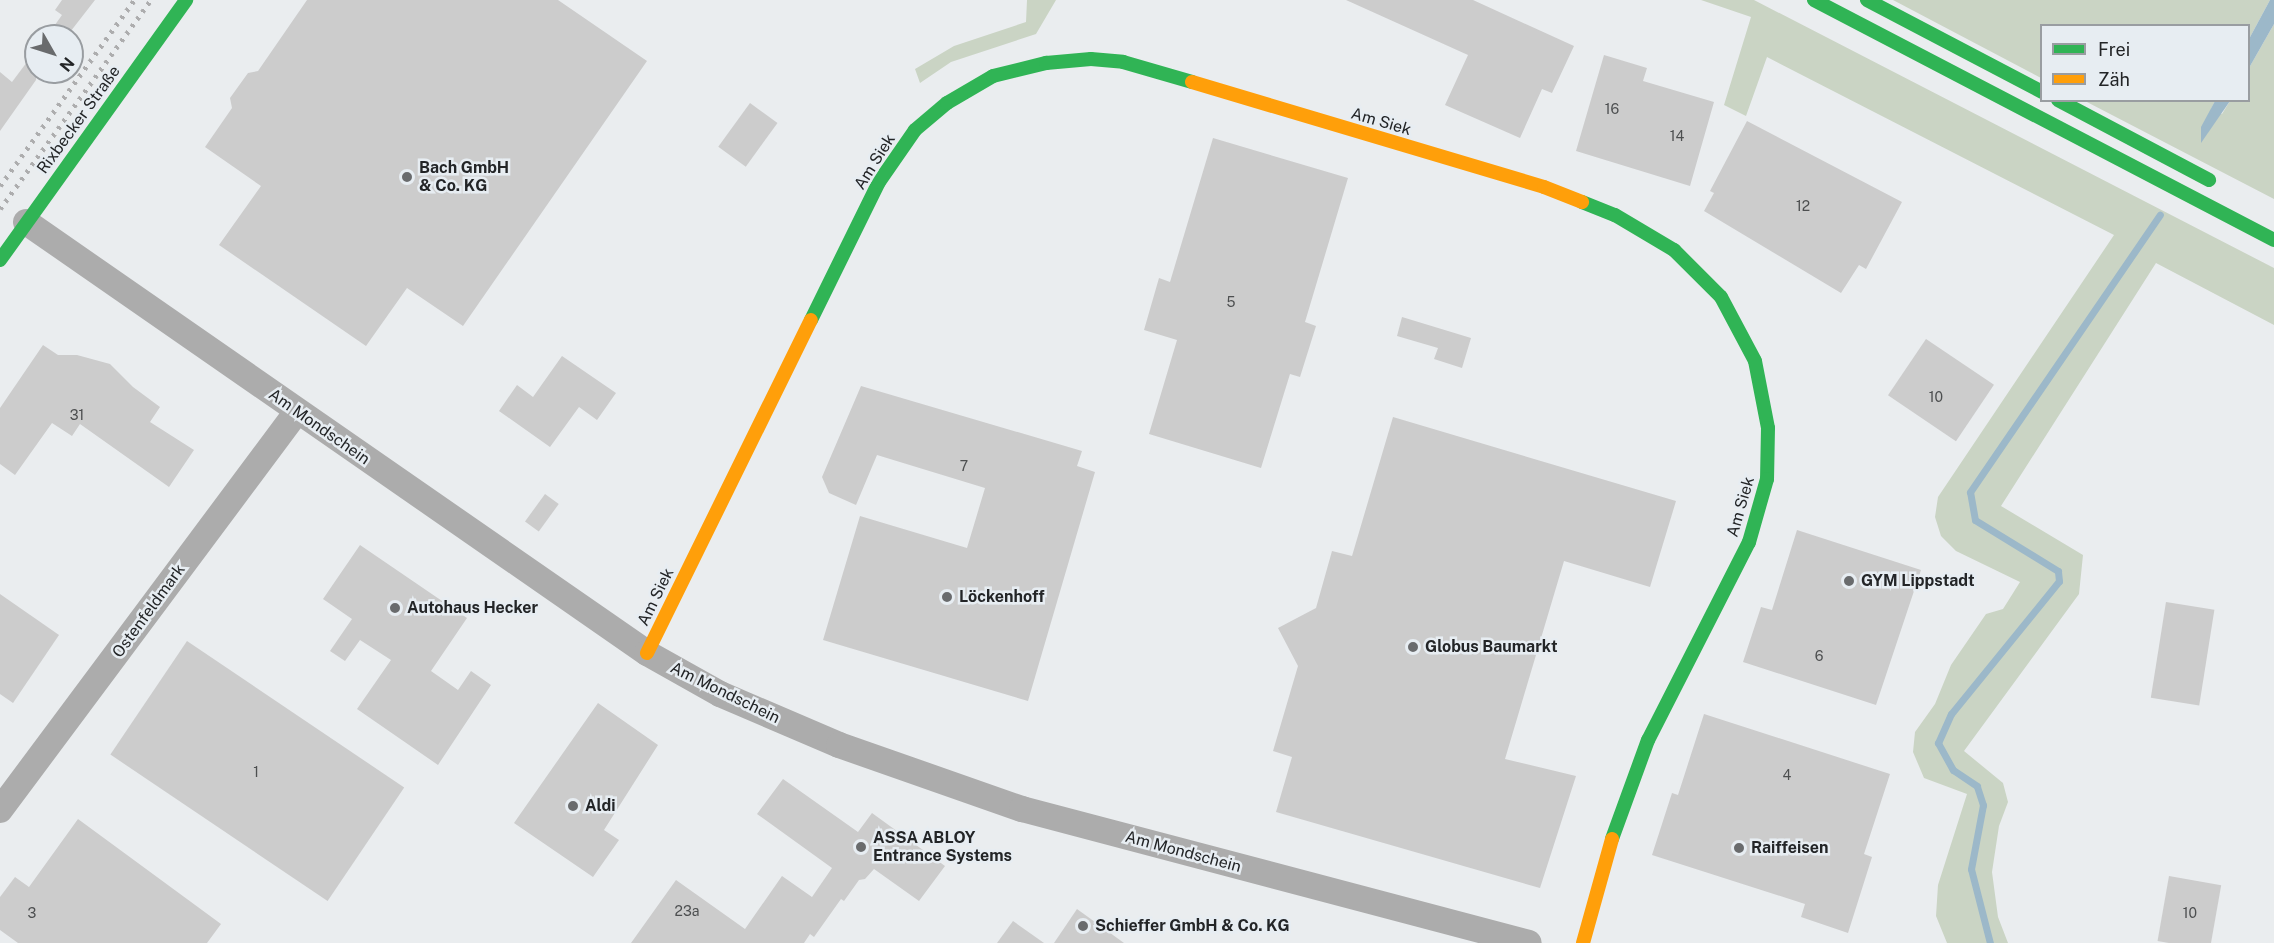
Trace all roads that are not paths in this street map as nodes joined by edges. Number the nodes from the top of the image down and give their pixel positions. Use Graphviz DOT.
graph roads {
  1 [pos="186,0"];
  2 [pos="1814,0"];
  3 [pos="1867,0"];
  4 [pos="2040,91"];
  5 [pos="2062,102"];
  6 [pos="2226,189"];
  7 [pos="26,222"];
  8 [pos="2274,240"];
  9 [pos="0,260"];
  10 [pos="297,412"];
  11 [pos="647,652"];
  12 [pos="0,810"];
  13 [pos="1529,943"];
  14 [pos="1582,943"];
  1 -- 7 [label="main road, Rixbecker Straße"];
  2 -- 8 [label="main road"];
  3 -- 4 [label="main road"];
  5 -- 6 [label="main road"];
  7 -- 9 [label="main road, Rixbecker Straße"];
  7 -- 10 [label="street, Am Mondschein"];
  10 -- 11 [label="street, Am Mondschein"];
  10 -- 12 [label="street, Ostenfeldmark"];
  11 -- 13 [label="street, Am Mondschein"];
  11 -- 14 [label="main road, Am Siek"];
}
